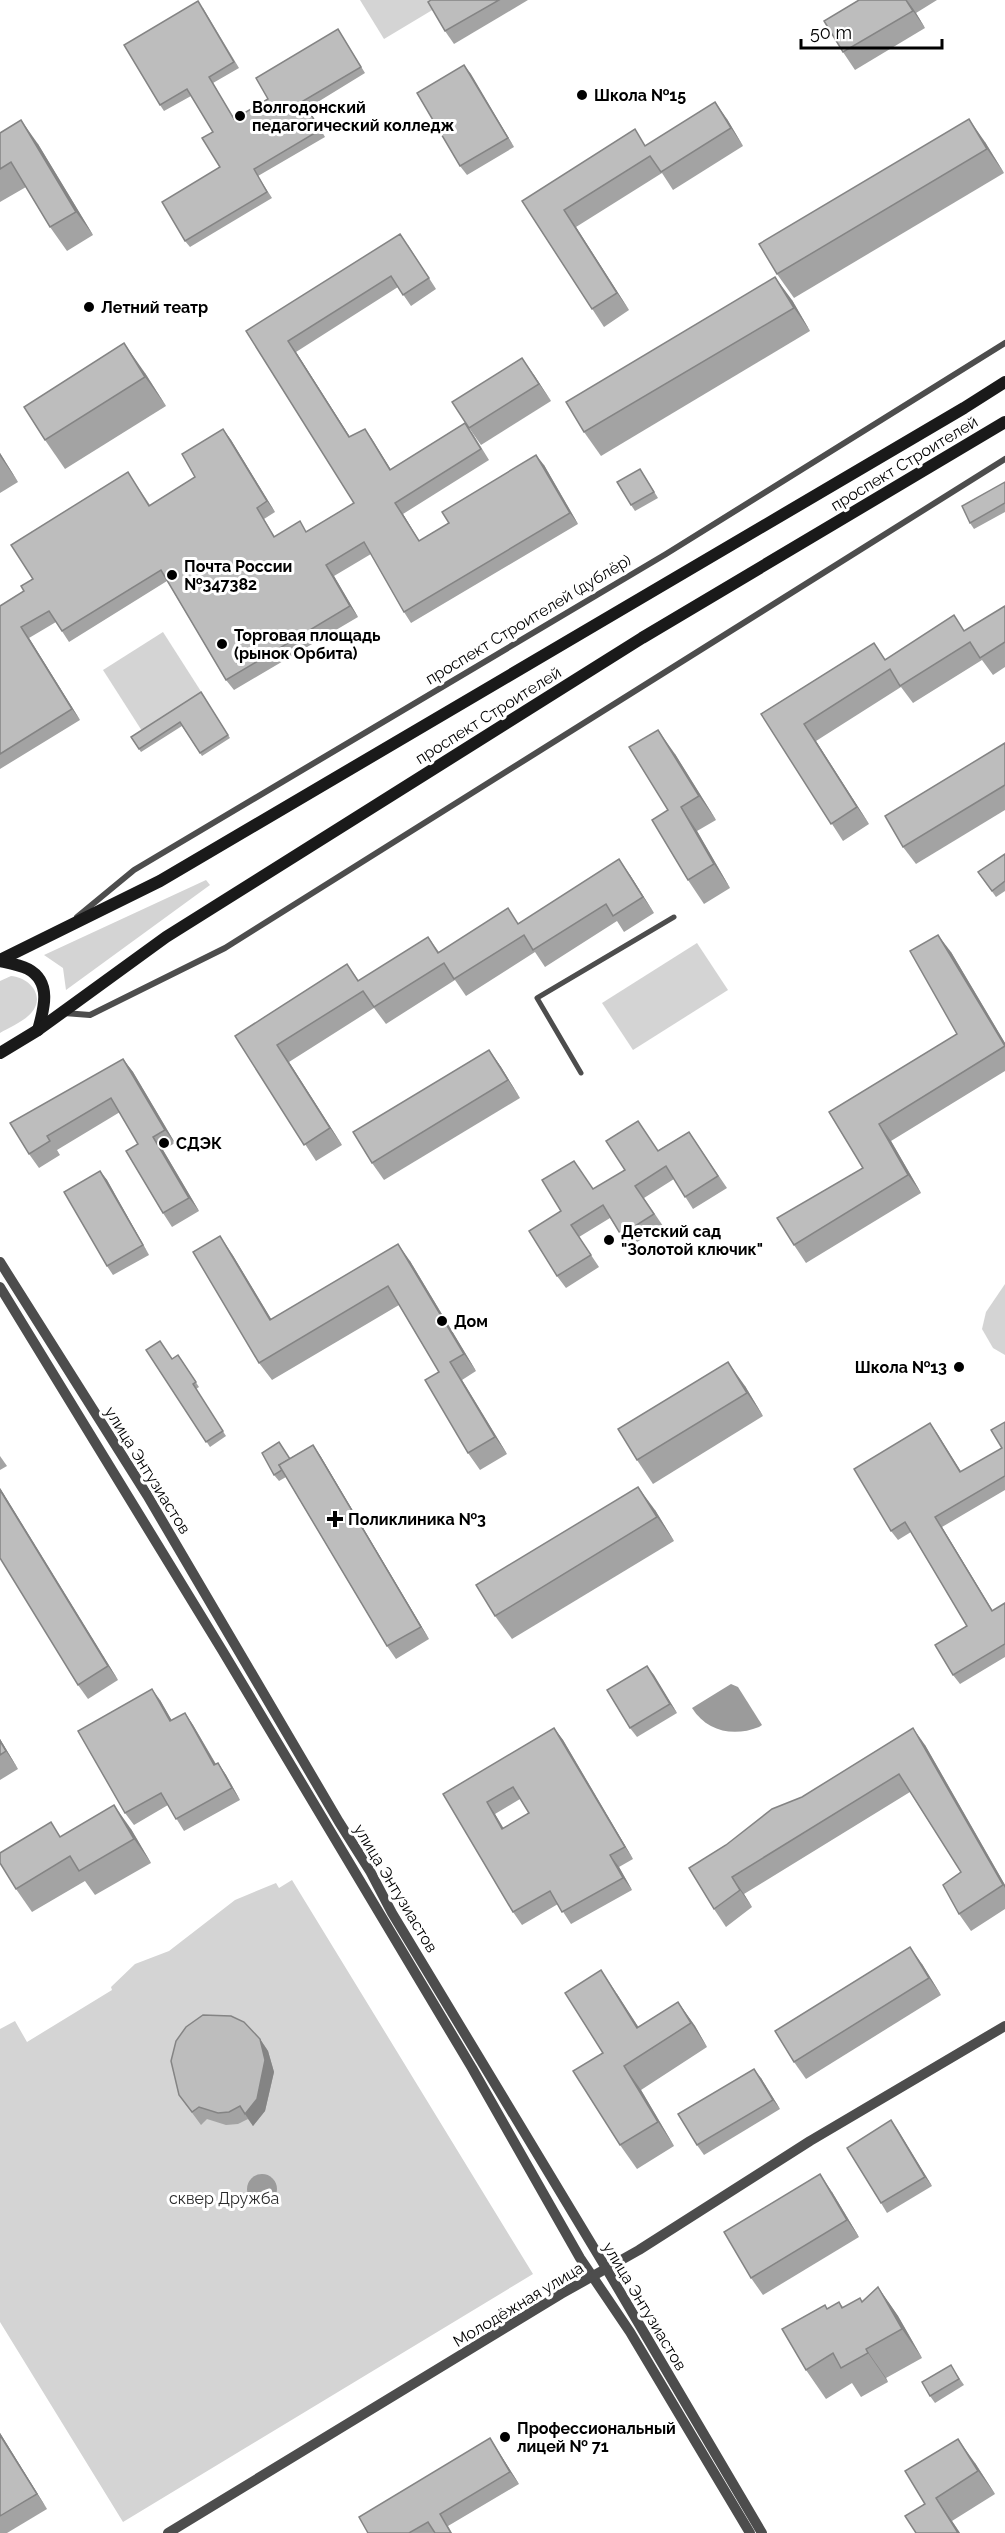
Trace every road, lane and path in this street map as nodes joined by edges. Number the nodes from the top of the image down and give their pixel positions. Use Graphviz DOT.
graph roads {
  1 [pos="1005,343"];
  2 [pos="1005,382"];
  3 [pos="1005,422"];
  4 [pos="1005,459"];
  5 [pos="674,917"];
  6 [pos="69,924"];
  7 [pos="0,960"];
  8 [pos="60,1012"];
  9 [pos="38,1030"];
  10 [pos="0,1053"];
  11 [pos="581,1073"];
  12 [pos="0,1262"];
  13 [pos="0,1287"];
  14 [pos="295,1743"];
  15 [pos="282,1751"];
  16 [pos="1005,2026"];
  17 [pos="606,2268"];
  18 [pos="593,2277"];
  19 [pos="168,2533"];
  20 [pos="750,2533"];
  21 [pos="762,2533"];
  1 -- 6 [label="street, проспект Строителей (дублёр)"];
  2 -- 6 [label="main road, проспект Строителей"];
  3 -- 8 [label="main road, проспект Строителей"];
  4 -- 8 [label="street"];
  5 -- 11 [label="street"];
  6 -- 7 [label="main road, проспект Строителей"];
  7 -- 9 [label="main road"];
  8 -- 9 [label="main road, проспект Строителей"];
  9 -- 10 [label="main road, проспект Строителей"];
  12 -- 14 [label="street, улица Энтузиастов"];
  13 -- 15 [label="street"];
  14 -- 15 [label="street"];
  14 -- 17 [label="street, улица Энтузиастов"];
  15 -- 18 [label="street"];
  16 -- 17 [label="street, Молодёжная улица"];
  17 -- 18 [label="street, Молодёжная улица"];
  17 -- 21 [label="street, улица Энтузиастов"];
  18 -- 19 [label="street, Молодёжная улица"];
  18 -- 20 [label="street"];
}
